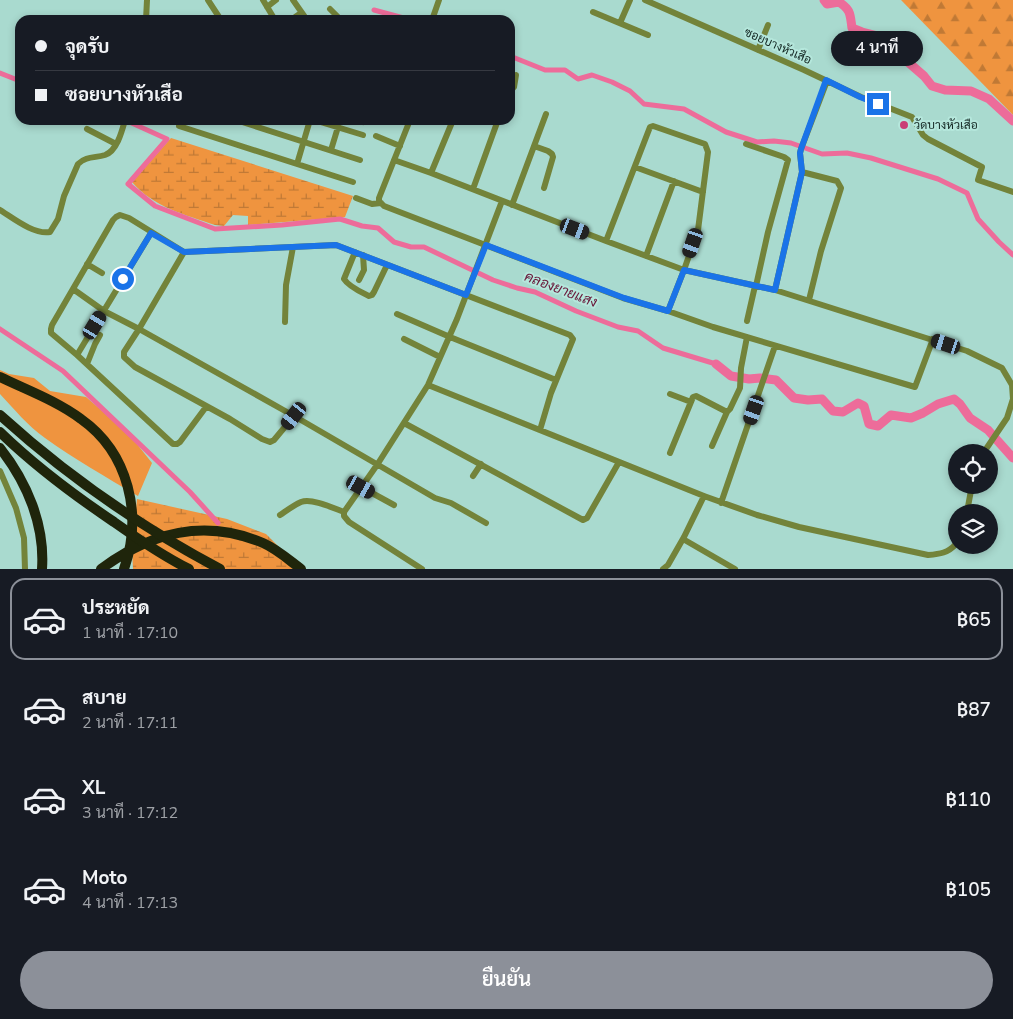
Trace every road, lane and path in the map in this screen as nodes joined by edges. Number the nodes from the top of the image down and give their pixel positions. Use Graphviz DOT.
graph roads {
  1 [pos="147,0"];
  2 [pos="208,0"];
  3 [pos="263,0"];
  4 [pos="276,0"];
  5 [pos="439,0"];
  6 [pos="630,0"];
  7 [pos="645,0"];
  8 [pos="293,1"];
  9 [pos="267,7"];
  10 [pos="330,9"];
  11 [pos="593,12"];
  12 [pos="301,13"];
  13 [pos="146,15"];
  14 [pos="217,15"];
  15 [pos="272,15"];
  16 [pos="298,15"];
  17 [pos="336,15"];
  18 [pos="434,15"];
  19 [pos="620,23"];
  20 [pos="768,24"];
  21 [pos="648,35"];
  22 [pos="758,50"];
  23 [pos="516,75"];
  24 [pos="826,80"];
  25 [pos="515,81"];
  26 [pos="546,114"];
  27 [pos="123,125"];
  28 [pos="253,125"];
  29 [pos="310,125"];
  30 [pos="331,125"];
  31 [pos="408,125"];
  32 [pos="451,125"];
  33 [pos="496,125"];
  34 [pos="179,126"];
  35 [pos="259,127"];
  36 [pos="338,127"];
  37 [pos="87,129"];
  38 [pos="363,135"];
  39 [pos="376,136"];
  40 [pos="303,141"];
  41 [pos="116,144"];
  42 [pos="746,144"];
  43 [pos="400,146"];
  44 [pos="534,146"];
  45 [pos="331,150"];
  46 [pos="360,160"];
  47 [pos="394,160"];
  48 [pos="296,164"];
  49 [pos="635,167"];
  50 [pos="802,172"];
  51 [pos="431,173"];
  52 [pos="674,181"];
  53 [pos="354,182"];
  54 [pos="544,188"];
  55 [pos="473,189"];
  56 [pos="703,192"];
  57 [pos="1013,192"];
  58 [pos="356,198"];
  59 [pos="502,201"];
  60 [pos="381,203"];
  61 [pos="512,205"];
  62 [pos="0,210"];
  63 [pos="151,233"];
  64 [pos="606,241"];
  65 [pos="486,245"];
  66 [pos="293,247"];
  67 [pos="184,252"];
  68 [pos="355,252"];
  69 [pos="363,255"];
  70 [pos="646,256"];
  71 [pos="87,264"];
  72 [pos="387,265"];
  73 [pos="684,270"];
  74 [pos="102,273"];
  75 [pos="359,280"];
  76 [pos="756,286"];
  77 [pos="73,289"];
  78 [pos="775,290"];
  79 [pos="466,295"];
  80 [pos="809,300"];
  81 [pos="104,311"];
  82 [pos="668,311"];
  83 [pos="397,314"];
  84 [pos="748,320"];
  85 [pos="285,322"];
  86 [pos="139,328"];
  87 [pos="100,335"];
  88 [pos="450,337"];
  89 [pos="748,337"];
  90 [pos="933,339"];
  91 [pos="404,340"];
  92 [pos="775,346"];
  93 [pos="77,355"];
  94 [pos="440,357"];
  95 [pos="87,364"];
  96 [pos="0,377"];
  97 [pos="556,380"];
  98 [pos="428,385"];
  99 [pos="670,394"];
  100 [pos="691,402"];
  101 [pos="206,407"];
  102 [pos="727,412"];
  103 [pos="0,415"];
  104 [pos="294,416"];
  105 [pos="404,422"];
  106 [pos="540,430"];
  107 [pos="0,432"];
  108 [pos="989,444"];
  109 [pos="712,446"];
  110 [pos="0,448"];
  111 [pos="670,452"];
  112 [pos="619,462"];
  113 [pos="481,464"];
  114 [pos="377,465"];
  115 [pos="0,471"];
  116 [pos="473,476"];
  117 [pos="361,487"];
  118 [pos="704,496"];
  119 [pos="721,503"];
  120 [pos="394,506"];
  121 [pos="344,512"];
  122 [pos="280,515"];
  123 [pos="486,523"];
  124 [pos="683,539"];
  125 [pos="948,551"];
  126 [pos="25,569"];
  127 [pos="42,569"];
  128 [pos="101,569"];
  129 [pos="124,569"];
  130 [pos="189,569"];
  131 [pos="220,569"];
  132 [pos="301,569"];
  133 [pos="422,569"];
  134 [pos="663,569"];
  135 [pos="735,569"];
  1 -- 13 [label="street"];
  2 -- 14 [label="street"];
  3 -- 9 [label="street"];
  4 -- 9 [label="street"];
  5 -- 18 [label="street"];
  6 -- 19 [label="street"];
  7 -- 22 [label="street, ซอยบางหัวเสือ"];
  8 -- 12 [label="street"];
  9 -- 15 [label="street"];
  10 -- 17 [label="street"];
  11 -- 19 [label="street"];
  12 -- 16 [label="street"];
  19 -- 21 [label="street"];
  20 -- 22 [label="street"];
  22 -- 24 [label="street, ซอยบางหัวเสือ"];
  23 -- 25 [label="street"];
  24 -- 50 [label="street"];
  24 -- 57 [label="street, ซอยบางหัวเสือ"];
  26 -- 44 [label="street"];
  27 -- 41 [label="street"];
  28 -- 35 [label="street"];
  29 -- 40 [label="street"];
  30 -- 36 [label="street"];
  31 -- 43 [label="street"];
  32 -- 51 [label="street"];
  33 -- 55 [label="street"];
  34 -- 48 [label="street"];
  35 -- 40 [label="street"];
  36 -- 38 [label="street"];
  36 -- 45 [label="street"];
  37 -- 41 [label="street"];
  39 -- 43 [label="street"];
  40 -- 45 [label="street"];
  40 -- 48 [label="street"];
  41 -- 62 [label="street"];
  42 -- 76 [label="street"];
  43 -- 47 [label="street"];
  44 -- 54 [label="street"];
  44 -- 61 [label="street"];
  45 -- 46 [label="street"];
  47 -- 51 [label="street"];
  47 -- 60 [label="street"];
  48 -- 53 [label="street"];
  49 -- 52 [label="street"];
  49 -- 56 [label="street"];
  49 -- 64 [label="street"];
  50 -- 78 [label="street"];
  50 -- 80 [label="street"];
  51 -- 55 [label="street"];
  52 -- 56 [label="street"];
  52 -- 70 [label="street"];
  55 -- 59 [label="street"];
  56 -- 73 [label="street"];
  58 -- 60 [label="street"];
  59 -- 61 [label="street"];
  59 -- 65 [label="street"];
  60 -- 65 [label="street"];
  61 -- 64 [label="street"];
  63 -- 67 [label="street"];
  63 -- 71 [label="street"];
  63 -- 81 [label="street"];
  64 -- 70 [label="street"];
  65 -- 79 [label="street"];
  65 -- 82 [label="street"];
  66 -- 67 [label="street"];
  66 -- 68 [label="street"];
  66 -- 85 [label="street"];
  67 -- 86 [label="street"];
  68 -- 69 [label="street"];
  68 -- 72 [label="street"];
  69 -- 72 [label="street"];
  69 -- 75 [label="street"];
  70 -- 73 [label="street"];
  71 -- 74 [label="street"];
  71 -- 77 [label="street"];
  72 -- 79 [label="street"];
  73 -- 76 [label="street"];
  73 -- 82 [label="street"];
  76 -- 78 [label="street"];
  76 -- 84 [label="street"];
  77 -- 81 [label="street"];
  77 -- 93 [label="street"];
  78 -- 80 [label="street"];
  79 -- 88 [label="street"];
  79 -- 97 [label="street"];
  80 -- 90 [label="street"];
  81 -- 86 [label="street"];
  81 -- 93 [label="street"];
  82 -- 89 [label="street"];
  83 -- 88 [label="street"];
  86 -- 101 [label="street"];
  86 -- 104 [label="street"];
  87 -- 95 [label="street"];
  88 -- 94 [label="street"];
  88 -- 97 [label="street"];
  89 -- 92 [label="street"];
  89 -- 102 [label="street"];
  90 -- 92 [label="street"];
  90 -- 108 [label="street"];
  91 -- 94 [label="street"];
  92 -- 119 [label="street"];
  93 -- 95 [label="street"];
  94 -- 98 [label="street"];
  95 -- 101 [label="street"];
  96 -- 129 [label="highway, bridge"];
  97 -- 106 [label="street"];
  98 -- 105 [label="street"];
  98 -- 106 [label="street"];
  99 -- 100 [label="street"];
  100 -- 102 [label="street"];
  100 -- 111 [label="street"];
  101 -- 104 [label="street"];
  102 -- 109 [label="street"];
  103 -- 131 [label="highway, bridge"];
  104 -- 114 [label="street"];
  105 -- 113 [label="street"];
  105 -- 114 [label="street"];
  106 -- 112 [label="street"];
  107 -- 130 [label="highway, bridge"];
  110 -- 127 [label="highway"];
  112 -- 113 [label="street"];
  112 -- 118 [label="street"];
  113 -- 116 [label="street"];
  114 -- 117 [label="street"];
  114 -- 123 [label="street"];
  115 -- 126 [label="street"];
  117 -- 120 [label="street"];
  117 -- 121 [label="street"];
  118 -- 119 [label="street"];
  118 -- 124 [label="street"];
  119 -- 125 [label="street"];
  121 -- 122 [label="street"];
  121 -- 133 [label="street"];
  124 -- 134 [label="street"];
  124 -- 135 [label="street"];
  128 -- 132 [label="highway, bridge"];
}
